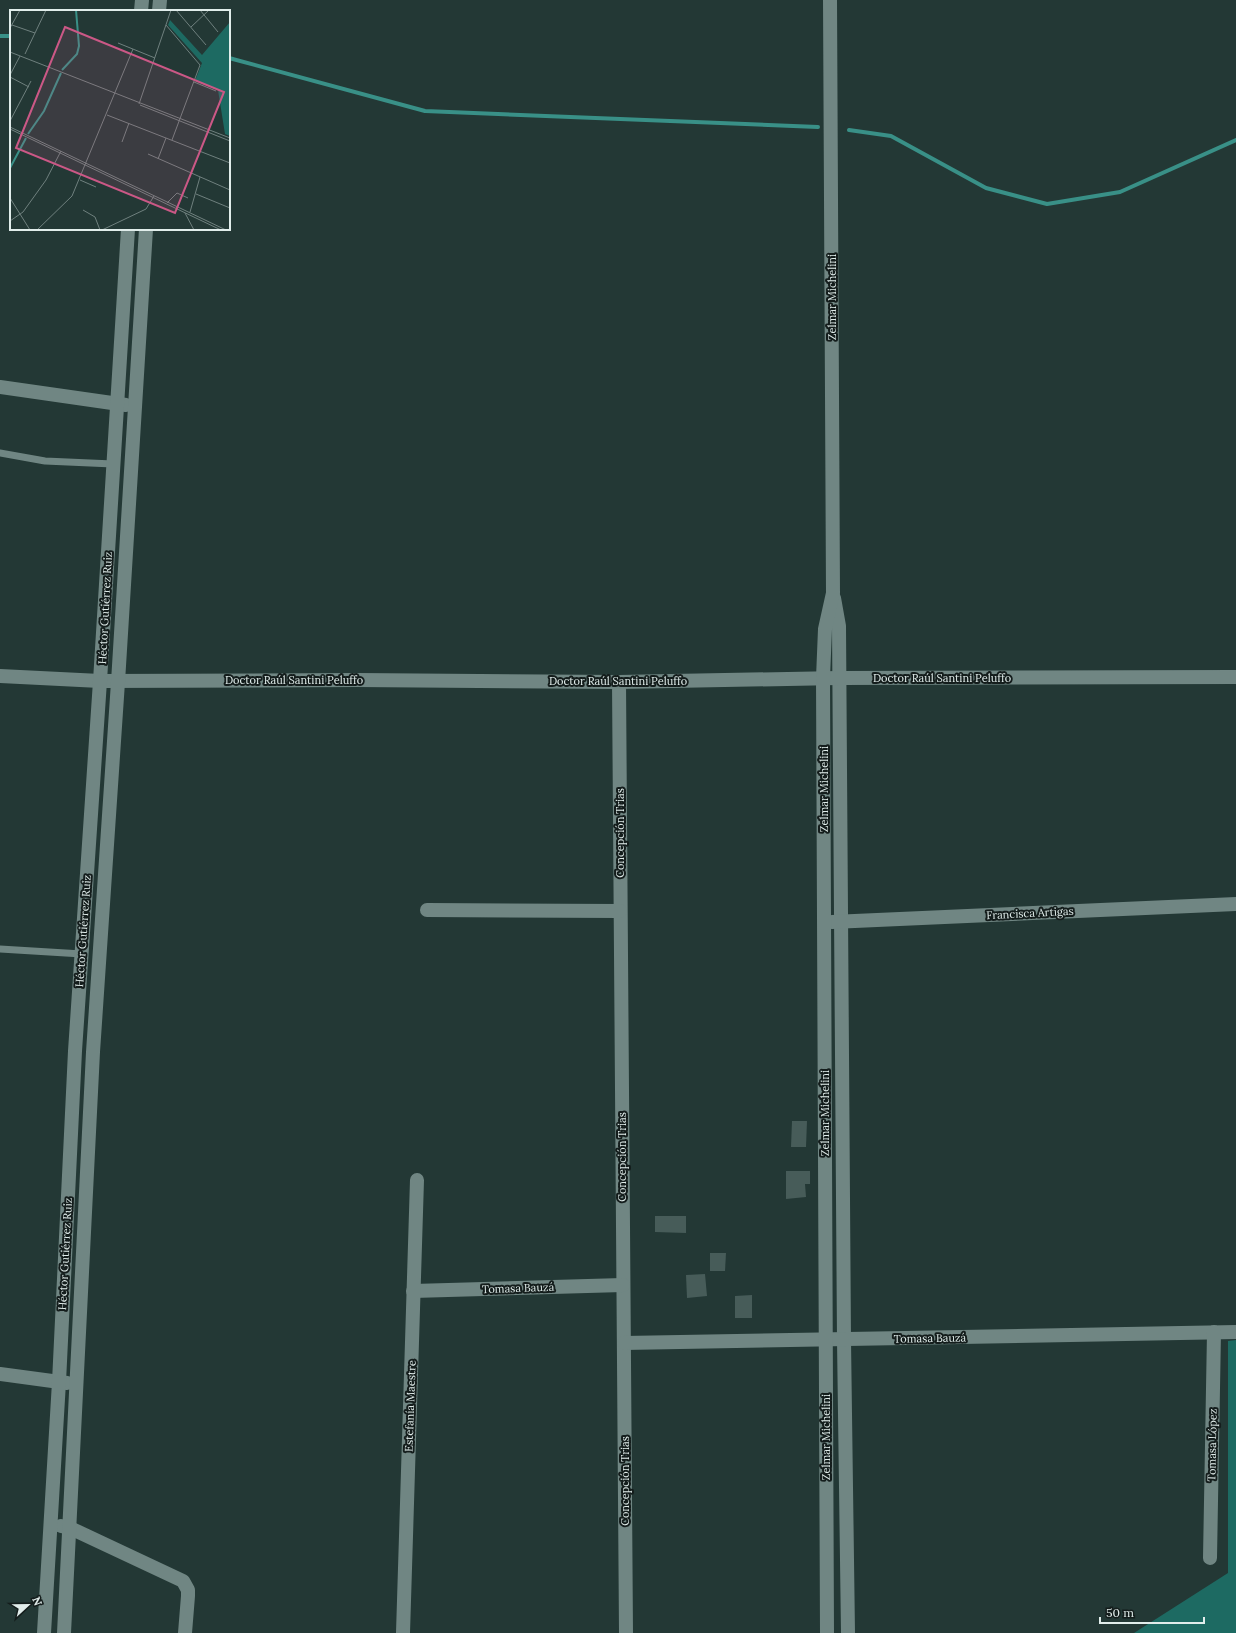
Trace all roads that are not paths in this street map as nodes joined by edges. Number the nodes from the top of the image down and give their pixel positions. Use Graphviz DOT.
graph roads {
  1 [pos="142,0"];
  2 [pos="160,0"];
  3 [pos="830,0"];
  4 [pos="141,10"];
  5 [pos="159,10"];
  6 [pos="128,230"];
  7 [pos="146,230"];
  8 [pos="0,387"];
  9 [pos="117,405"];
  10 [pos="135,406"];
  11 [pos="0,453"];
  12 [pos="113,464"];
  13 [pos="833,593"];
  14 [pos="0,676"];
  15 [pos="1236,677"];
  16 [pos="823,678"];
  17 [pos="838,678"];
  18 [pos="100,681"];
  19 [pos="619,682"];
  20 [pos="1236,904"];
  21 [pos="427,910"];
  22 [pos="620,911"];
  23 [pos="824,922"];
  24 [pos="840,922"];
  25 [pos="0,949"];
  26 [pos="82,954"];
  27 [pos="417,1180"];
  28 [pos="623,1285"];
  29 [pos="413,1291"];
  30 [pos="1214,1332"];
  31 [pos="1236,1332"];
  32 [pos="825,1340"];
  33 [pos="844,1340"];
  34 [pos="624,1343"];
  35 [pos="0,1374"];
  36 [pos="59,1382"];
  37 [pos="77,1384"];
  38 [pos="51,1524"];
  39 [pos="70,1528"];
  40 [pos="1210,1558"];
  41 [pos="44,1633"];
  42 [pos="64,1633"];
  43 [pos="185,1633"];
  44 [pos="403,1633"];
  45 [pos="626,1633"];
  46 [pos="827,1633"];
  47 [pos="848,1633"];
  1 -- 4 [label="street"];
  2 -- 5 [label="street"];
  3 -- 13 [label="street, Zelmar Michelini"];
  6 -- 9 [label="street, Héctor Gutiérrez Ruiz"];
  7 -- 10 [label="street, Héctor Gutiérrez Ruiz"];
  8 -- 9 [label="street"];
  9 -- 10 [label="street"];
  9 -- 12 [label="street, Héctor Gutiérrez Ruiz"];
  10 -- 37 [label="street, Héctor Gutiérrez Ruiz"];
  11 -- 12 [label="lane"];
  12 -- 18 [label="street, Héctor Gutiérrez Ruiz"];
  13 -- 16 [label="street, Zelmar Michelini"];
  13 -- 17 [label="street, Zelmar Michelini"];
  14 -- 18 [label="street, Doctor Raúl Santini Peluffo"];
  15 -- 17 [label="street, Doctor Raúl Santini Peluffo"];
  16 -- 17 [label="street, Doctor Raúl Santini Peluffo"];
  16 -- 19 [label="street, Doctor Raúl Santini Peluffo"];
  16 -- 23 [label="street, Zelmar Michelini"];
  17 -- 24 [label="street, Zelmar Michelini"];
  18 -- 19 [label="street, Doctor Raúl Santini Peluffo"];
  18 -- 26 [label="street, Héctor Gutiérrez Ruiz"];
  19 -- 22 [label="street, Concepción Trias"];
  20 -- 24 [label="street, Francisca Artigas"];
  21 -- 22 [label="street"];
  22 -- 28 [label="street, Concepción Trias"];
  23 -- 24 [label="street, Francisca Artigas"];
  23 -- 32 [label="street, Zelmar Michelini"];
  24 -- 33 [label="street, Zelmar Michelini"];
  25 -- 26 [label="lane"];
  26 -- 36 [label="street, Héctor Gutiérrez Ruiz"];
  27 -- 29 [label="street, Estefanía Maestre"];
  28 -- 29 [label="street, Tomasa Bauzá"];
  28 -- 34 [label="street, Concepción Trias"];
  29 -- 44 [label="street, Estefanía Maestre"];
  30 -- 31 [label="street, Tomasa Bauzá"];
  30 -- 33 [label="street, Tomasa Bauzá"];
  30 -- 40 [label="street, Tomasa López"];
  32 -- 33 [label="street, Tomasa Bauzá"];
  32 -- 34 [label="street, Tomasa Bauzá"];
  32 -- 46 [label="street, Zelmar Michelini"];
  33 -- 47 [label="street, Zelmar Michelini"];
  34 -- 45 [label="street, Concepción Trias"];
  35 -- 36 [label="street"];
  36 -- 37 [label="street"];
  36 -- 38 [label="street, Héctor Gutiérrez Ruiz"];
  37 -- 39 [label="street, Héctor Gutiérrez Ruiz"];
  38 -- 39 [label="street"];
  38 -- 41 [label="street, Héctor Gutiérrez Ruiz"];
  39 -- 42 [label="street, Héctor Gutiérrez Ruiz"];
  39 -- 43 [label="street"];
}
